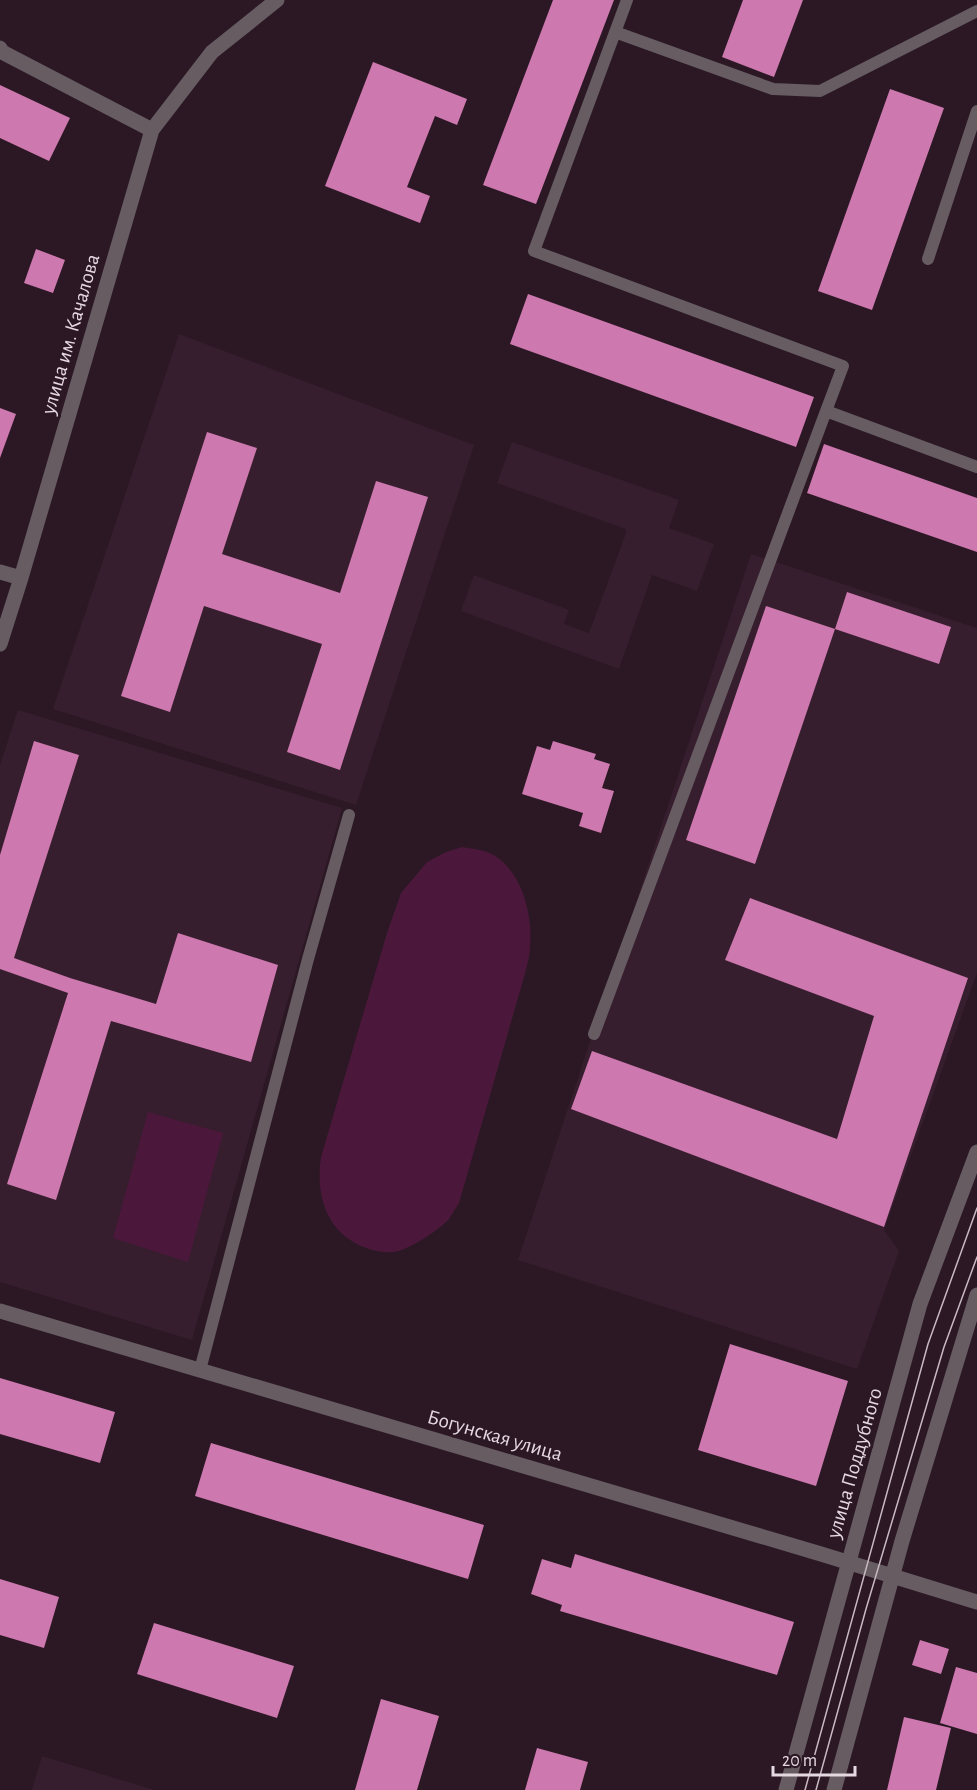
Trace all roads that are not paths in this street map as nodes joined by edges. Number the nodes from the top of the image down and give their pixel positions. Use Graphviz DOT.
graph roads {
  1 [pos="277,0"];
  2 [pos="627,0"];
  3 [pos="977,11"];
  4 [pos="615,32"];
  5 [pos="1,51"];
  6 [pos="977,111"];
  7 [pos="152,129"];
  8 [pos="928,259"];
  9 [pos="826,411"];
  10 [pos="977,467"];
  11 [pos="0,572"];
  12 [pos="21,578"];
  13 [pos="0,644"];
  14 [pos="349,815"];
  15 [pos="594,1034"];
  16 [pos="977,1152"];
  17 [pos="977,1295"];
  18 [pos="0,1311"];
  19 [pos="200,1370"];
  20 [pos="848,1562"];
  21 [pos="893,1576"];
  22 [pos="977,1602"];
  23 [pos="786,1790"];
  24 [pos="834,1790"];
  1 -- 7 [label="street, улица им. Качалова"];
  2 -- 4 [label="lane"];
  3 -- 4 [label="lane"];
  4 -- 9 [label="lane"];
  5 -- 7 [label="street"];
  6 -- 8 [label="lane"];
  7 -- 12 [label="street, улица им. Качалова"];
  9 -- 10 [label="lane"];
  9 -- 15 [label="lane"];
  11 -- 12 [label="street"];
  12 -- 13 [label="street, улица им. Качалова"];
  14 -- 19 [label="lane"];
  16 -- 20 [label="street, улица Поддубного"];
  17 -- 21 [label="street"];
  18 -- 19 [label="street, Богунская улица"];
  19 -- 20 [label="street, Богунская улица"];
  20 -- 21 [label="street, Богунская улица"];
  20 -- 23 [label="street, улица Поддубного"];
  21 -- 22 [label="street, Богунская улица"];
  21 -- 24 [label="street"];
}
